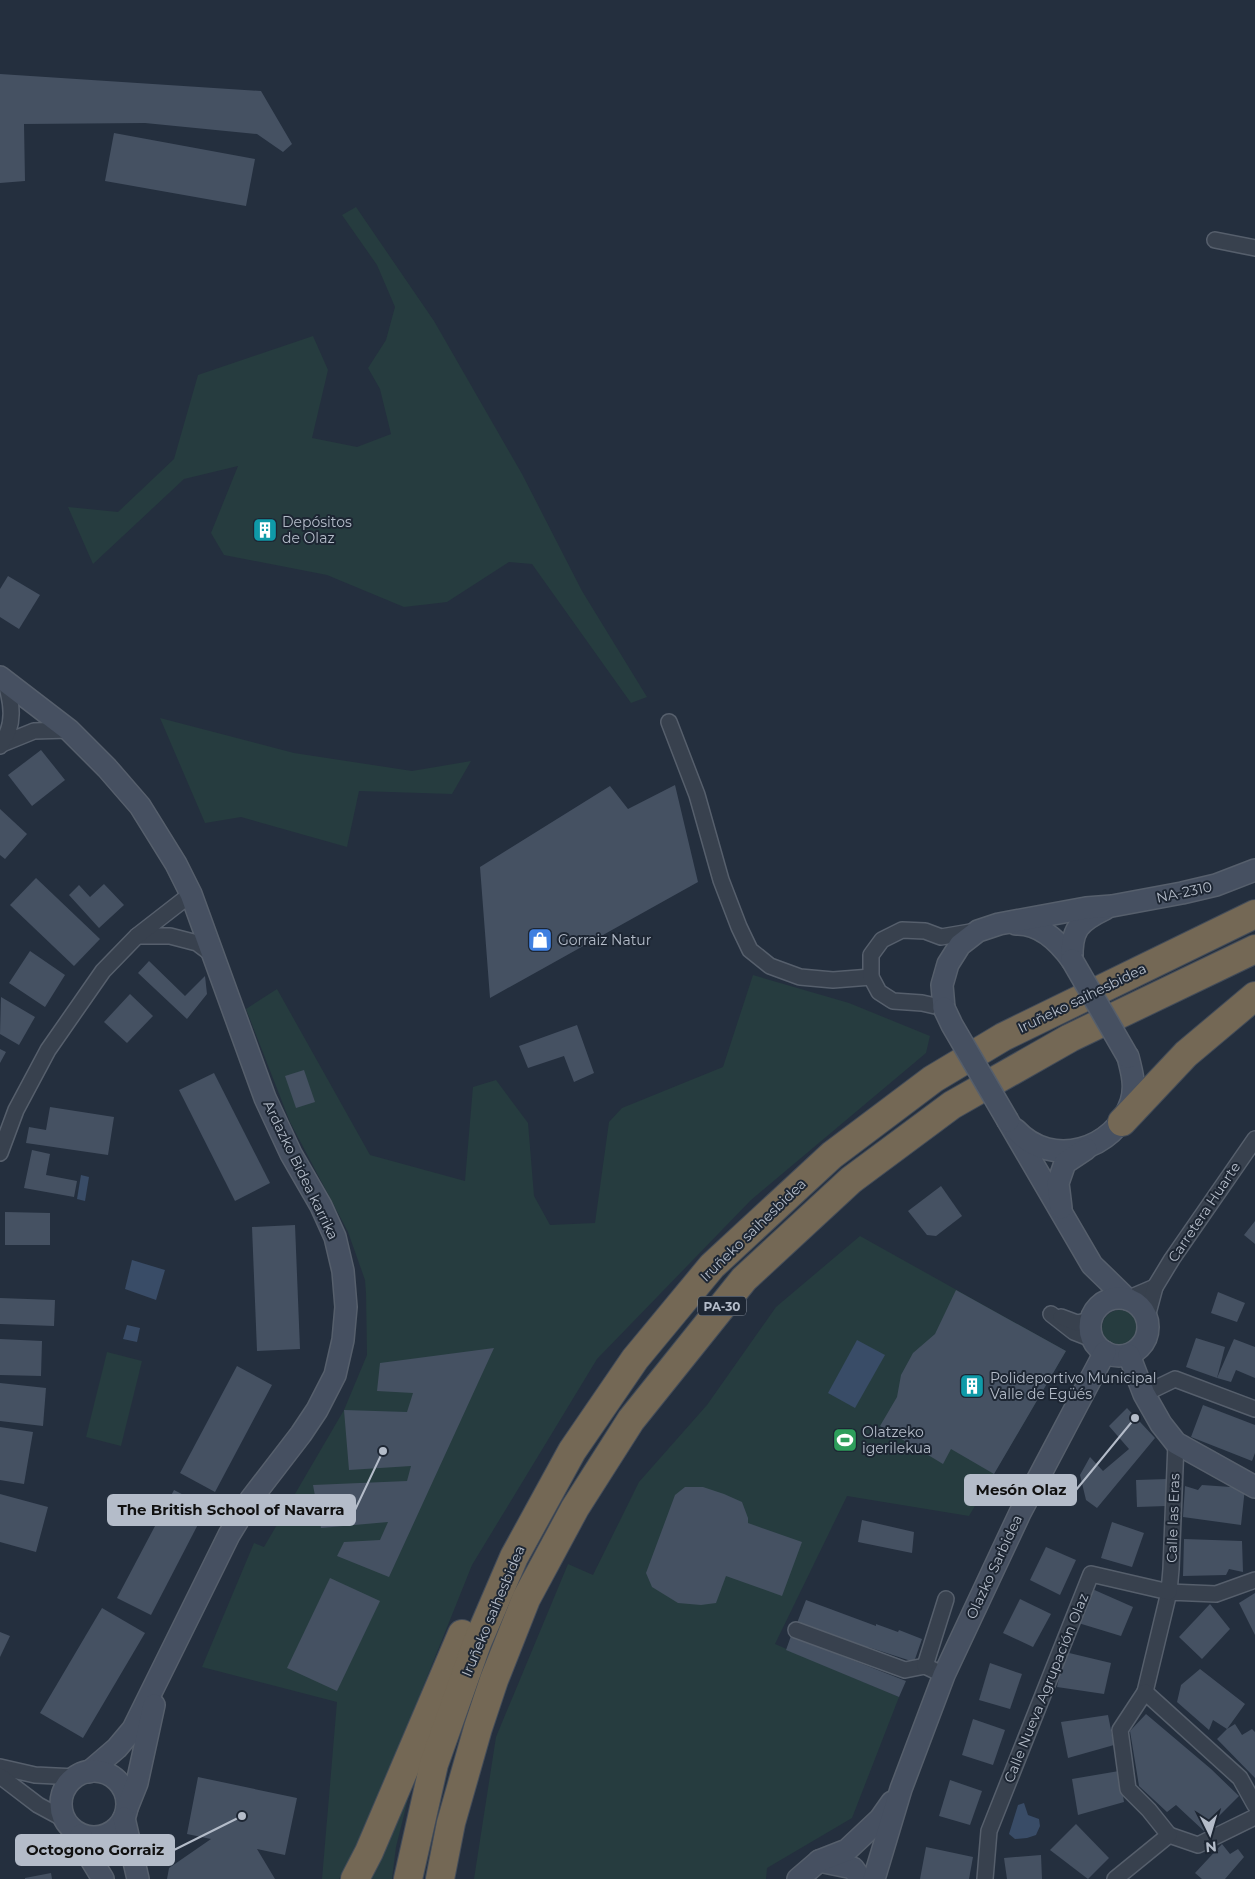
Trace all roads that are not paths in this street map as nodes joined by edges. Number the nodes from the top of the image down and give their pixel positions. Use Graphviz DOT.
graph roads {
  1 [pos="1215,240"];
  2 [pos="1255,248"];
  3 [pos="3,678"];
  4 [pos="669,722"];
  5 [pos="69,730"];
  6 [pos="1,745"];
  7 [pos="1255,870"];
  8 [pos="191,894"];
  9 [pos="1255,901"];
  10 [pos="1112,906"];
  11 [pos="1255,914"];
  12 [pos="999,924"];
  13 [pos="978,931"];
  14 [pos="137,936"];
  15 [pos="1255,949"];
  16 [pos="213,955"];
  17 [pos="1072,960"];
  18 [pos="870,977"];
  19 [pos="1255,996"];
  20 [pos="944,1008"];
  21 [pos="1008,1121"];
  22 [pos="1122,1122"];
  23 [pos="1255,1139"];
  24 [pos="1087,1148"];
  25 [pos="840,1149"];
  26 [pos="0,1153"];
  27 [pos="1062,1214"];
  28 [pos="1092,1265"];
  29 [pos="1155,1287"];
  30 [pos="1127,1299"];
  31 [pos="1147,1317"];
  32 [pos="1096,1331"];
  33 [pos="1129,1355"];
  34 [pos="635,1359"];
  35 [pos="1144,1394"];
  36 [pos="1255,1409"];
  37 [pos="1176,1443"];
  38 [pos="1255,1486"];
  39 [pos="1255,1580"];
  40 [pos="1169,1592"];
  41 [pos="946,1599"];
  42 [pos="796,1630"];
  43 [pos="924,1666"];
  44 [pos="162,1673"];
  45 [pos="944,1674"];
  46 [pos="1145,1692"];
  47 [pos="478,1728"];
  48 [pos="0,1767"];
  49 [pos="82,1774"];
  50 [pos="0,1776"];
  51 [pos="901,1789"];
  52 [pos="1255,1805"];
  53 [pos="125,1813"];
  54 [pos="1255,1817"];
  55 [pos="64,1819"];
  56 [pos="81,1835"];
  57 [pos="1169,1835"];
  58 [pos="819,1861"];
  59 [pos="103,1879"];
  60 [pos="138,1879"];
  61 [pos="355,1879"];
  62 [pos="408,1879"];
  63 [pos="440,1879"];
  64 [pos="455,1879"];
  65 [pos="798,1879"];
  66 [pos="861,1879"];
  67 [pos="874,1879"];
  68 [pos="985,1879"];
  69 [pos="1115,1879"];
  1 -- 2 [label="street"];
  3 -- 5 [label="street, Ardazko Bidea karrika"];
  3 -- 6 [label="street"];
  4 -- 18 [label="street"];
  5 -- 6 [label="street"];
  5 -- 8 [label="street, Ardazko Bidea karrika"];
  7 -- 10 [label="street, NA-2310"];
  8 -- 14 [label="street"];
  8 -- 16 [label="street, Ardazko Bidea karrika"];
  9 -- 25 [label="highway"];
  10 -- 12 [label="street"];
  10 -- 17 [label="street"];
  11 -- 25 [label="highway, Iruñeko saihesbidea / PA-30"];
  12 -- 13 [label="street"];
  12 -- 17 [label="street"];
  13 -- 18 [label="street"];
  13 -- 20 [label="street"];
  14 -- 16 [label="street"];
  14 -- 26 [label="street"];
  15 -- 47 [label="highway, Iruñeko saihesbidea / PA-30"];
  16 -- 44 [label="street, Ardazko Bidea karrika"];
  17 -- 22 [label="street, bridge"];
  18 -- 20 [label="street"];
  19 -- 22 [label="highway"];
  20 -- 21 [label="street, bridge"];
  21 -- 24 [label="street"];
  21 -- 27 [label="street, Olazko Sarbidea"];
  22 -- 24 [label="street, Olazko Sarbidea"];
  23 -- 29 [label="street, Carretera Huarte"];
  24 -- 27 [label="street, Olazko Sarbidea"];
  25 -- 34 [label="highway, Iruñeko saihesbidea / PA-30"];
  27 -- 28 [label="street, Olazko Sarbidea"];
  28 -- 30 [label="street, Olazko Sarbidea"];
  28 -- 32 [label="street, Olazko Sarbidea"];
  29 -- 30 [label="street"];
  29 -- 31 [label="street, Carretera Huarte"];
  30 -- 31 [label="street"];
  30 -- 32 [label="street"];
  31 -- 33 [label="street"];
  32 -- 33 [label="street"];
  32 -- 45 [label="street, Olazko Sarbidea"];
  33 -- 35 [label="street"];
  34 -- 61 [label="highway"];
  34 -- 62 [label="highway, Iruñeko saihesbidea / PA-30"];
  35 -- 36 [label="street"];
  35 -- 37 [label="street"];
  37 -- 38 [label="street"];
  37 -- 40 [label="street, Calle las Eras"];
  39 -- 40 [label="street"];
  40 -- 46 [label="street, Calle las Eras"];
  40 -- 68 [label="street, Calle Nueva Agrupación Olaz"];
  41 -- 43 [label="street"];
  42 -- 43 [label="street"];
  43 -- 45 [label="street"];
  44 -- 49 [label="street, Ardazko Bidea karrika"];
  44 -- 53 [label="street, Ardazko Bidea karrika"];
  45 -- 51 [label="street, Olazko Sarbidea"];
  46 -- 52 [label="street"];
  46 -- 57 [label="street, Calle las Eras"];
  47 -- 63 [label="highway, Iruñeko saihesbidea / PA-30"];
  47 -- 64 [label="highway"];
  48 -- 49 [label="street"];
  49 -- 53 [label="street"];
  49 -- 55 [label="street"];
  50 -- 55 [label="street"];
  51 -- 58 [label="street, Olazko Sarbidea"];
  51 -- 67 [label="street, Olazko Sarbidea"];
  53 -- 56 [label="street"];
  53 -- 60 [label="street"];
  54 -- 57 [label="street"];
  55 -- 56 [label="street"];
  56 -- 59 [label="street"];
  57 -- 69 [label="street"];
  58 -- 65 [label="street, Olazko Sarbidea"];
  58 -- 66 [label="street"];
}
